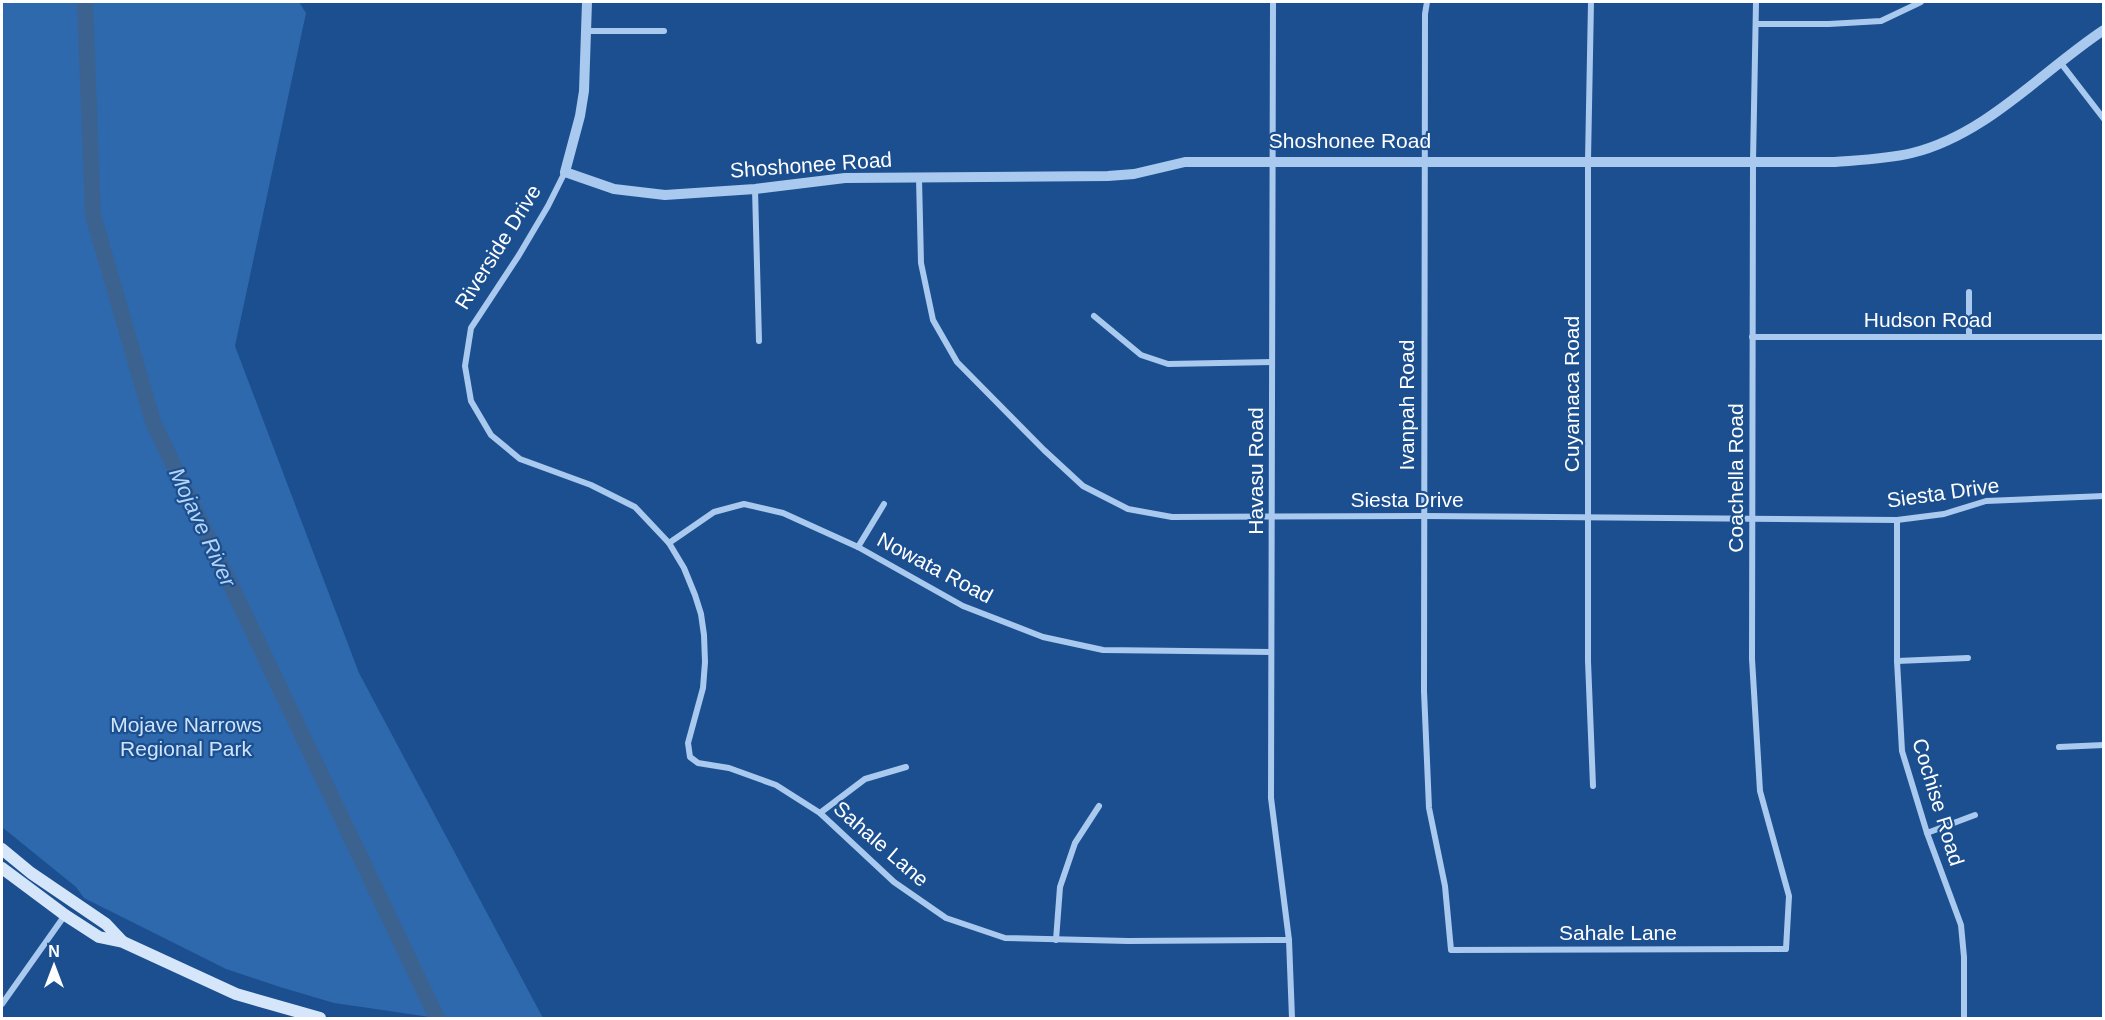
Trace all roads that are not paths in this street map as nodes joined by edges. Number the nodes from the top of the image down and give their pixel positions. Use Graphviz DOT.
graph roads {
  1 [pos="586,2"];
  2 [pos="1273,2"];
  3 [pos="1426,2"];
  4 [pos="1591,2"];
  5 [pos="1756,2"];
  6 [pos="1921,2"];
  7 [pos="1756,24"];
  8 [pos="2103,30"];
  9 [pos="587,31"];
  10 [pos="664,31"];
  11 [pos="2060,62"];
  12 [pos="2103,119"];
  13 [pos="1272,160"];
  14 [pos="1423,160"];
  15 [pos="1588,160"];
  16 [pos="1753,161"];
  17 [pos="565,172"];
  18 [pos="919,178"];
  19 [pos="755,189"];
  20 [pos="1969,292"];
  21 [pos="1094,316"];
  22 [pos="1752,337"];
  23 [pos="1970,337"];
  24 [pos="2103,337"];
  25 [pos="759,341"];
  26 [pos="1272,362"];
  27 [pos="2103,496"];
  28 [pos="884,504"];
  29 [pos="1424,516"];
  30 [pos="1753,517"];
  31 [pos="1273,518"];
  32 [pos="1589,518"];
  33 [pos="1897,520"];
  34 [pos="669,543"];
  35 [pos="858,547"];
  36 [pos="1271,652"];
  37 [pos="1968,658"];
  38 [pos="1897,661"];
  39 [pos="2103,745"];
  40 [pos="2059,747"];
  41 [pos="690,757"];
  42 [pos="906,767"];
  43 [pos="1593,786"];
  44 [pos="1099,807"];
  45 [pos="820,813"];
  46 [pos="1975,815"];
  47 [pos="1927,833"];
  48 [pos="2,849"];
  49 [pos="2,868"];
  50 [pos="65,915"];
  51 [pos="1056,940"];
  52 [pos="1289,940"];
  53 [pos="123,942"];
  54 [pos="1786,949"];
  55 [pos="1451,950"];
  56 [pos="2,1004"];
  57 [pos="320,1018"];
  58 [pos="1292,1018"];
  59 [pos="1964,1018"];
  1 -- 9 [label="street, Riverside Drive"];
  2 -- 13 [label="street, Havasu Road"];
  3 -- 14 [label="street, Ivanpah Road"];
  4 -- 15 [label="street, Cuyamaca Road"];
  5 -- 7 [label="street, Coachella Road"];
  6 -- 7 [label="street"];
  7 -- 16 [label="street, Coachella Road"];
  8 -- 11 [label="street, Shoshonee Road"];
  9 -- 10 [label="street"];
  9 -- 17 [label="street, Riverside Drive"];
  11 -- 12 [label="street"];
  11 -- 16 [label="street, Shoshonee Road"];
  13 -- 14 [label="street, Shoshonee Road"];
  13 -- 18 [label="street, Shoshonee Road"];
  13 -- 26 [label="street, Havasu Road"];
  14 -- 15 [label="street, Shoshonee Road"];
  14 -- 29 [label="street, Ivanpah Road"];
  15 -- 16 [label="street, Shoshonee Road"];
  15 -- 32 [label="street, Cuyamaca Road"];
  16 -- 22 [label="street, Coachella Road"];
  17 -- 19 [label="street, Shoshonee Road"];
  17 -- 34 [label="street, Riverside Drive"];
  18 -- 19 [label="street, Shoshonee Road"];
  18 -- 31 [label="street, Siesta Drive"];
  19 -- 25 [label="street"];
  20 -- 23 [label="street"];
  21 -- 26 [label="street"];
  22 -- 23 [label="street, Hudson Road"];
  22 -- 30 [label="street, Coachella Road"];
  23 -- 24 [label="street, Hudson Road"];
  26 -- 31 [label="street, Havasu Road"];
  27 -- 33 [label="street, Siesta Drive"];
  28 -- 35 [label="street"];
  29 -- 31 [label="street, Siesta Drive"];
  29 -- 32 [label="street, Siesta Drive"];
  29 -- 55 [label="street, Ivanpah Road"];
  30 -- 32 [label="street, Siesta Drive"];
  30 -- 33 [label="street, Siesta Drive"];
  30 -- 54 [label="street, Coachella Road"];
  31 -- 36 [label="street, Havasu Road"];
  32 -- 43 [label="street, Cuyamaca Road"];
  33 -- 38 [label="street, Cochise Road"];
  34 -- 35 [label="street, Nowata Road"];
  34 -- 41 [label="street, Riverside Drive"];
  35 -- 36 [label="street, Nowata Road"];
  36 -- 52 [label="street, Havasu Road"];
  37 -- 38 [label="street"];
  38 -- 47 [label="street, Cochise Road"];
  39 -- 40 [label="street"];
  41 -- 45 [label="street, Sahale Lane"];
  42 -- 45 [label="street"];
  44 -- 51 [label="street"];
  45 -- 51 [label="street, Sahale Lane"];
  46 -- 47 [label="street"];
  47 -- 59 [label="street, Cochise Road"];
  48 -- 53 [label="main road"];
  49 -- 50 [label="main road"];
  50 -- 53 [label="main road"];
  50 -- 56 [label="street"];
  51 -- 52 [label="street, Sahale Lane"];
  52 -- 58 [label="street, Havasu Road"];
  53 -- 57 [label="main road"];
  54 -- 55 [label="street, Sahale Lane"];
}
